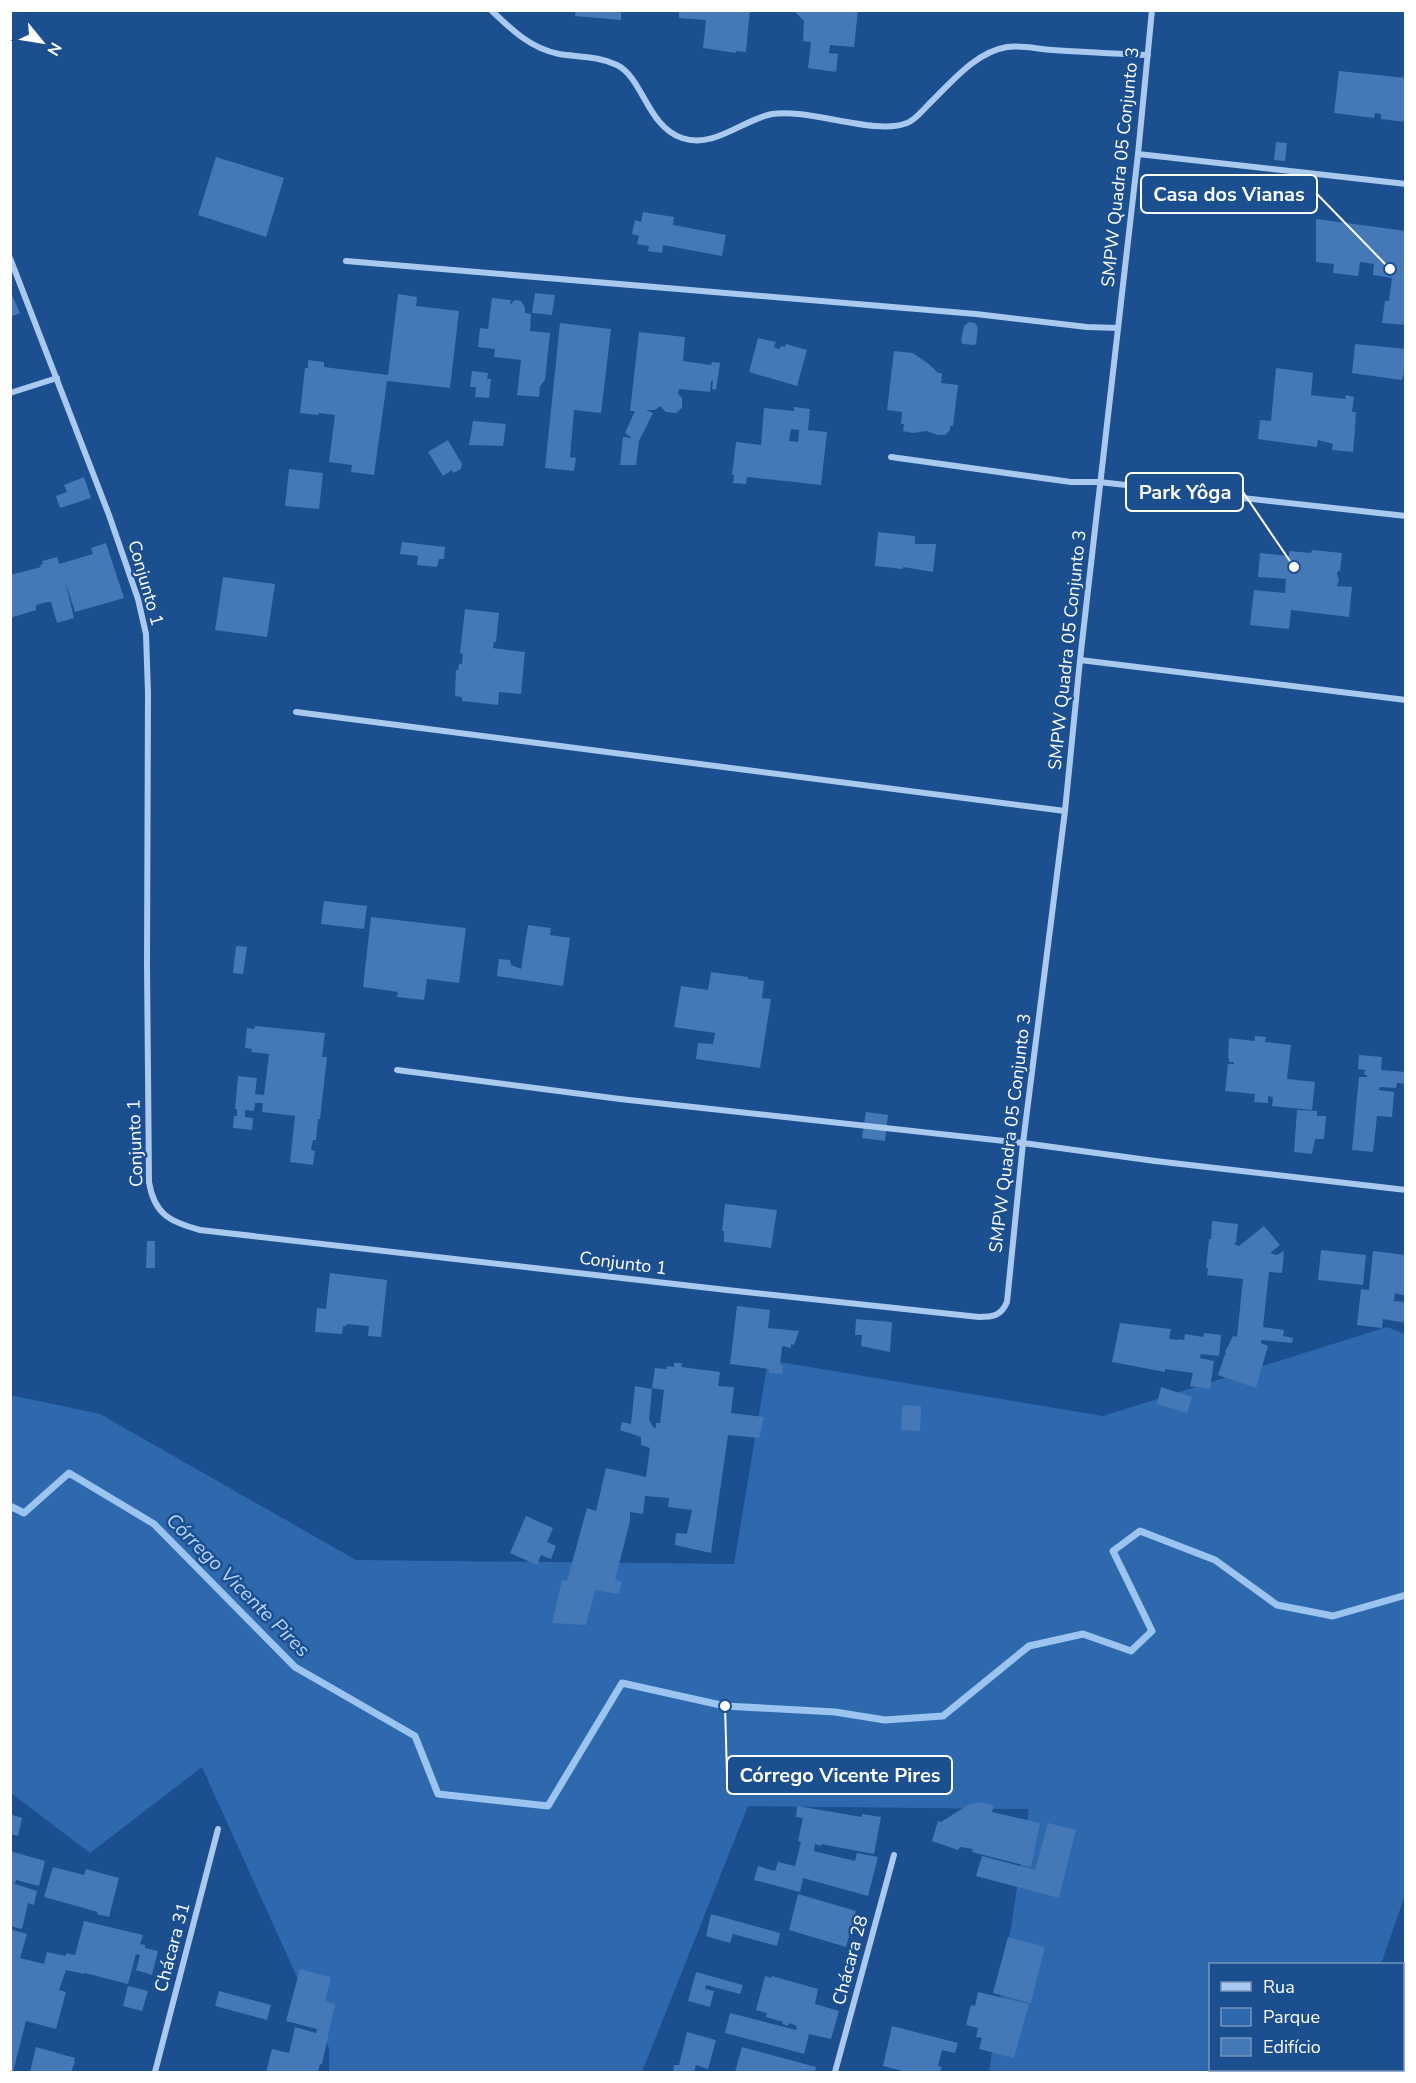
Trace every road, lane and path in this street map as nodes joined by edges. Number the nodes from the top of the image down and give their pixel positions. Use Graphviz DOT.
graph roads {
  1 [pos="491,10"];
  2 [pos="1152,10"];
  3 [pos="1148,55"];
  4 [pos="1138,154"];
  5 [pos="1406,184"];
  6 [pos="10,258"];
  7 [pos="346,261"];
  8 [pos="1118,328"];
  9 [pos="57,378"];
  10 [pos="10,393"];
  11 [pos="891,457"];
  12 [pos="1099,483"];
  13 [pos="1406,516"];
  14 [pos="1080,660"];
  15 [pos="1406,700"];
  16 [pos="296,711"];
  17 [pos="1065,811"];
  18 [pos="397,1070"];
  19 [pos="1023,1143"];
  20 [pos="1406,1190"];
  21 [pos="1007,1292"];
  22 [pos="218,1829"];
  23 [pos="894,1855"];
  24 [pos="155,2073"];
  25 [pos="835,2073"];
  1 -- 3 [label="street"];
  2 -- 3 [label="street, SMPW Quadra 05 Conjunto 3"];
  3 -- 4 [label="street, SMPW Quadra 05 Conjunto 3"];
  4 -- 5 [label="street"];
  4 -- 8 [label="street, SMPW Quadra 05 Conjunto 3"];
  6 -- 9 [label="street, Conjunto 1"];
  7 -- 8 [label="street"];
  8 -- 12 [label="street, SMPW Quadra 05 Conjunto 3"];
  9 -- 10 [label="street"];
  9 -- 21 [label="street, Conjunto 1"];
  11 -- 12 [label="street"];
  12 -- 13 [label="street"];
  12 -- 14 [label="street, SMPW Quadra 05 Conjunto 3"];
  14 -- 15 [label="street"];
  14 -- 17 [label="street, SMPW Quadra 05 Conjunto 3"];
  16 -- 17 [label="street"];
  17 -- 19 [label="street, SMPW Quadra 05 Conjunto 3"];
  18 -- 19 [label="street"];
  19 -- 20 [label="street"];
  19 -- 21 [label="street, SMPW Quadra 05 Conjunto 3"];
  22 -- 24 [label="street, Chácara 31"];
  23 -- 25 [label="street, Chácara 28"];
}
